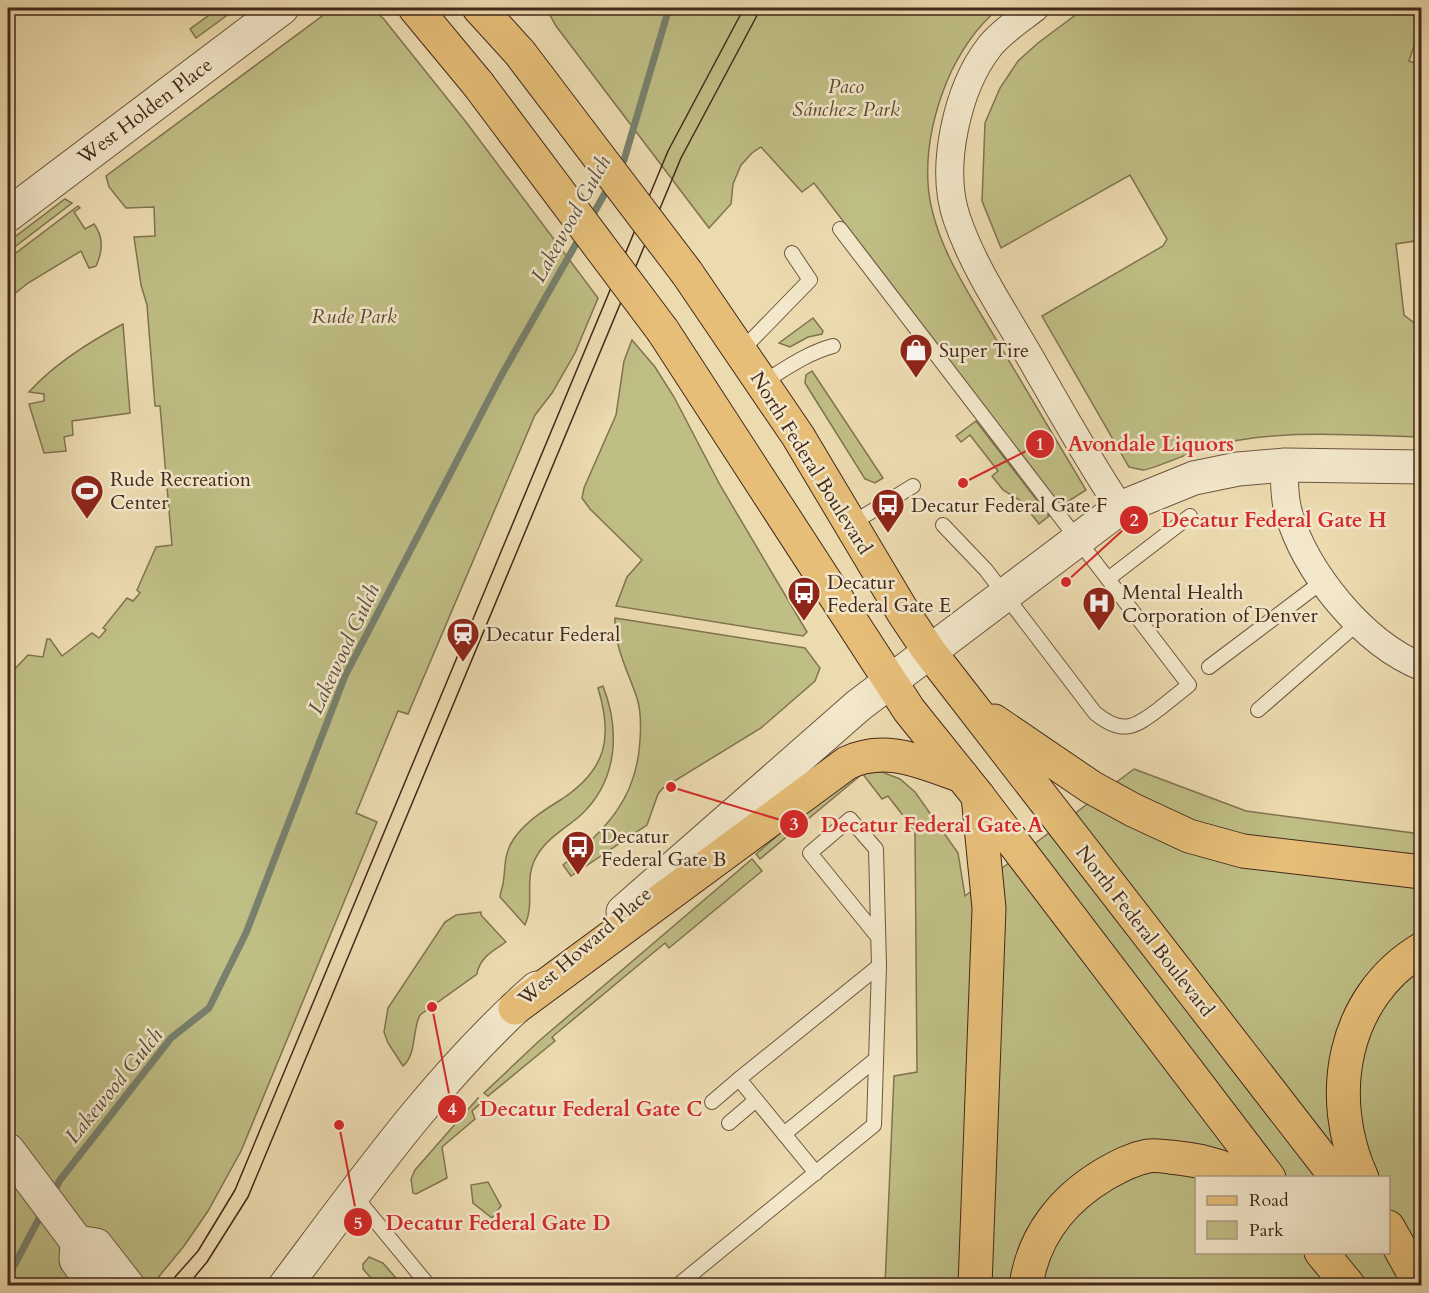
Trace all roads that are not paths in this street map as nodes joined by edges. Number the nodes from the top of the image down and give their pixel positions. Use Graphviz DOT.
graph roads {
  1 [pos="282,8"];
  2 [pos="415,8"];
  3 [pos="479,8"];
  4 [pos="1035,8"];
  5 [pos="8,215"];
  6 [pos="840,229"];
  7 [pos="792,253"];
  8 [pos="833,346"];
  9 [pos="740,352"];
  10 [pos="762,383"];
  11 [pos="1285,465"];
  12 [pos="1422,467"];
  13 [pos="913,486"];
  14 [pos="1120,508"];
  15 [pos="1190,516"];
  16 [pos="850,524"];
  17 [pos="943,525"];
  18 [pos="1078,540"];
  19 [pos="1108,579"];
  20 [pos="1323,580"];
  21 [pos="1005,594"];
  22 [pos="1358,623"];
  23 [pos="929,651"];
  24 [pos="1209,667"];
  25 [pos="1422,667"];
  26 [pos="890,681"];
  27 [pos="968,703"];
  28 [pos="1258,710"];
  29 [pos="970,786"];
  30 [pos="1422,872"];
  31 [pos="878,937"];
  32 [pos="1422,949"];
  33 [pos="879,966"];
  34 [pos="515,1008"];
  35 [pos="876,1059"];
  36 [pos="739,1079"];
  37 [pos="756,1100"];
  38 [pos="712,1102"];
  39 [pos="729,1123"];
  40 [pos="784,1134"];
  41 [pos="8,1150"];
  42 [pos="816,1173"];
  43 [pos="1241,1176"];
  44 [pos="1267,1176"];
  45 [pos="1335,1176"];
  46 [pos="1361,1176"];
  47 [pos="353,1194"];
  48 [pos="1390,1229"];
  49 [pos="1390,1245"];
  50 [pos="1323,1254"];
  51 [pos="1328,1254"];
  52 [pos="115,1283"];
  53 [pos="285,1286"];
  54 [pos="429,1286"];
  55 [pos="677,1286"];
  56 [pos="975,1286"];
  57 [pos="1026,1286"];
  58 [pos="1350,1286"];
  59 [pos="1421,1286"];
  1 -- 5 [label="street, West Holden Place"];
  2 -- 26 [label="main road, bridge"];
  3 -- 9 [label="main road, North Federal Boulevard, bridge"];
  4 -- 14 [label="street"];
  6 -- 18 [label="lane"];
  7 -- 9 [label="lane"];
  8 -- 10 [label="lane"];
  9 -- 10 [label="main road, North Federal Boulevard"];
  10 -- 16 [label="main road, North Federal Boulevard"];
  11 -- 12 [label="street, West Howard Place"];
  11 -- 14 [label="street, West Howard Place"];
  11 -- 20 [label="street"];
  13 -- 16 [label="lane"];
  14 -- 18 [label="street, West Howard Place"];
  15 -- 19 [label="lane"];
  16 -- 23 [label="main road, North Federal Boulevard"];
  17 -- 21 [label="lane"];
  18 -- 19 [label="lane"];
  18 -- 21 [label="street, West Howard Place"];
  19 -- 21 [label="lane"];
  20 -- 22 [label="street"];
  20 -- 24 [label="lane"];
  21 -- 23 [label="street, West Howard Place"];
  22 -- 25 [label="street"];
  22 -- 28 [label="lane"];
  23 -- 26 [label="street, West Howard Place"];
  23 -- 27 [label="main road, North Federal Boulevard"];
  26 -- 29 [label="main road"];
  26 -- 34 [label="street, West Howard Place"];
  27 -- 30 [label="main road"];
  27 -- 45 [label="main road, North Federal Boulevard"];
  29 -- 34 [label="main road"];
  29 -- 44 [label="main road"];
  29 -- 56 [label="main road"];
  31 -- 31 [label="lane"];
  31 -- 33 [label="lane"];
  32 -- 46 [label="main road"];
  33 -- 35 [label="lane"];
  33 -- 36 [label="lane"];
  34 -- 47 [label="street, West Howard Place"];
  35 -- 40 [label="lane"];
  35 -- 42 [label="lane"];
  36 -- 37 [label="lane"];
  36 -- 38 [label="lane"];
  37 -- 39 [label="lane"];
  37 -- 40 [label="lane"];
  40 -- 42 [label="lane"];
  41 -- 52 [label="street"];
  42 -- 55 [label="lane"];
  43 -- 57 [label="main road"];
  47 -- 53 [label="street, West Howard Place"];
  47 -- 54 [label="lane"];
  48 -- 59 [label="main road"];
  49 -- 59 [label="main road"];
  50 -- 58 [label="main road"];
  51 -- 58 [label="main road"];
}
